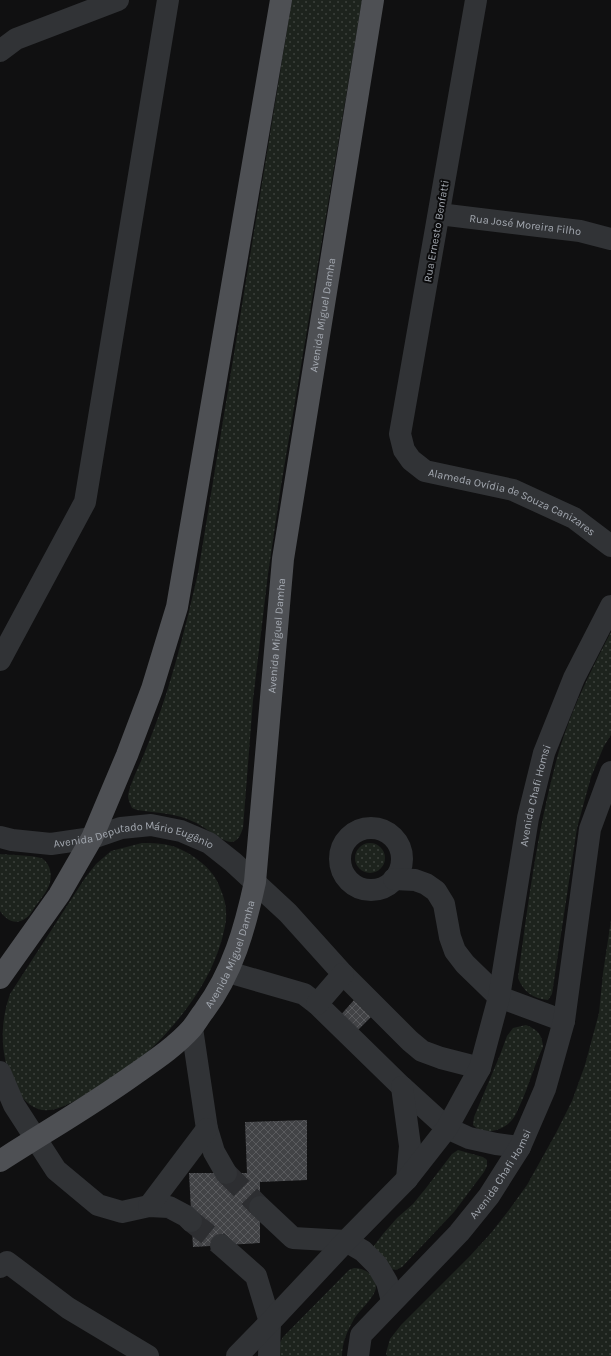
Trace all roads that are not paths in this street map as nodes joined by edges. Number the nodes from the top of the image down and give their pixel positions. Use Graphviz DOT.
graph roads {
  1 [pos="118,0"];
  2 [pos="168,0"];
  3 [pos="281,0"];
  4 [pos="374,0"];
  5 [pos="476,0"];
  6 [pos="0,51"];
  7 [pos="439,214"];
  8 [pos="611,239"];
  9 [pos="411,460"];
  10 [pos="611,546"];
  11 [pos="611,606"];
  12 [pos="0,660"];
  13 [pos="611,772"];
  14 [pos="0,837"];
  15 [pos="92,838"];
  16 [pos="404,874"];
  17 [pos="254,882"];
  18 [pos="228,972"];
  19 [pos="343,974"];
  20 [pos="0,978"];
  21 [pos="500,997"];
  22 [pos="317,1004"];
  23 [pos="564,1021"];
  24 [pos="192,1028"];
  25 [pos="480,1068"];
  26 [pos="0,1072"];
  27 [pos="402,1087"];
  28 [pos="447,1128"];
  29 [pos="207,1129"];
  30 [pos="35,1138"];
  31 [pos="520,1147"];
  32 [pos="0,1162"];
  33 [pos="226,1173"];
  34 [pos="407,1179"];
  35 [pos="149,1206"];
  36 [pos="260,1207"];
  37 [pos="191,1221"];
  38 [pos="346,1241"];
  39 [pos="221,1245"];
  40 [pos="3,1265"];
  41 [pos="392,1301"];
  42 [pos="270,1322"];
  43 [pos="148,1356"];
  44 [pos="237,1356"];
  45 [pos="269,1356"];
  46 [pos="358,1356"];
  1 -- 6 [label="street"];
  2 -- 12 [label="street"];
  3 -- 15 [label="main road"];
  4 -- 17 [label="main road, Avenida Miguel Damha"];
  5 -- 7 [label="street, Rua Ernesto Benfatti"];
  7 -- 8 [label="street, Rua José Moreira Filho"];
  7 -- 9 [label="street, Rua Ernesto Benfatti"];
  9 -- 10 [label="street, Alameda Ovídia de Souza Canizares"];
  11 -- 21 [label="street, Avenida Chafi Homsi"];
  13 -- 23 [label="street, Avenida Chafi Homsi"];
  14 -- 15 [label="street, Avenida Deputado Mário Eugênio"];
  15 -- 17 [label="street, Avenida Deputado Mário Eugênio"];
  15 -- 20 [label="main road"];
  16 -- 21 [label="street"];
  17 -- 18 [label="main road, Avenida Miguel Damha"];
  17 -- 19 [label="street, Avenida Deputado Mário Eugênio"];
  18 -- 22 [label="street"];
  18 -- 24 [label="main road, Avenida Miguel Damha"];
  19 -- 22 [label="street"];
  19 -- 25 [label="street, Avenida Deputado Mário Eugênio"];
  21 -- 23 [label="street"];
  21 -- 25 [label="street, Avenida Chafi Homsi"];
  22 -- 27 [label="street"];
  23 -- 31 [label="street, Avenida Chafi Homsi"];
  24 -- 29 [label="street"];
  24 -- 30 [label="main road, Avenida Miguel Damha"];
  25 -- 28 [label="street, Avenida Chafi Homsi"];
  26 -- 30 [label="street"];
  27 -- 28 [label="street"];
  27 -- 34 [label="street"];
  28 -- 31 [label="street"];
  28 -- 34 [label="street, Avenida Chafi Homsi"];
  29 -- 33 [label="street"];
  29 -- 35 [label="street"];
  30 -- 32 [label="main road, Avenida Miguel Damha"];
  30 -- 35 [label="street"];
  31 -- 41 [label="street, Avenida Chafi Homsi"];
  34 -- 38 [label="street, Avenida Chafi Homsi"];
  35 -- 37 [label="street"];
  36 -- 38 [label="street"];
  38 -- 41 [label="street"];
  38 -- 42 [label="street, Avenida Chafi Homsi"];
  39 -- 42 [label="street"];
  40 -- 43 [label="street"];
  41 -- 46 [label="street, Avenida Chafi Homsi"];
  42 -- 44 [label="street, Avenida Chafi Homsi"];
  42 -- 45 [label="street"];
}
